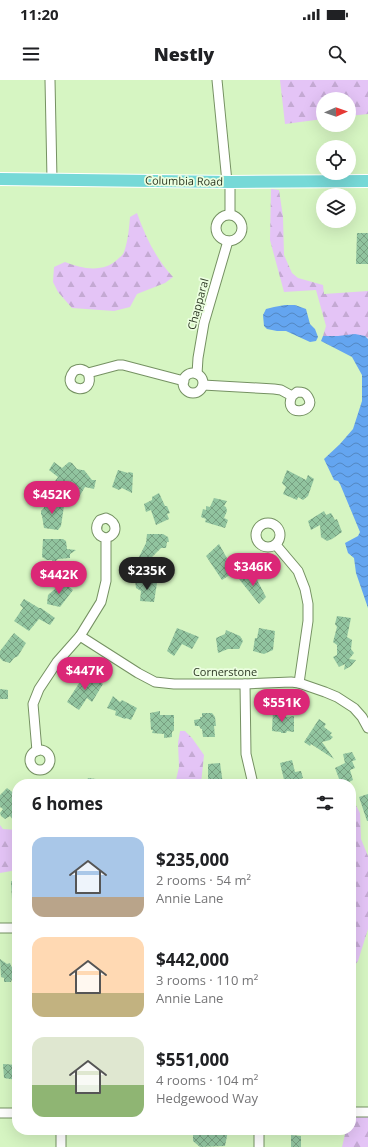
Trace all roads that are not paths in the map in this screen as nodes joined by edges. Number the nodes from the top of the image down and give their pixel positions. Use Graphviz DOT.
graph roads {
  1 [pos="50,80"];
  2 [pos="217,80"];
  3 [pos="0,179"];
  4 [pos="52,179"];
  5 [pos="368,181"];
  6 [pos="229,182"];
  7 [pos="230,214"];
  8 [pos="228,241"];
  9 [pos="88,373"];
  10 [pos="197,374"];
  11 [pos="184,381"];
  12 [pos="203,385"];
  13 [pos="292,396"];
  14 [pos="106,538"];
  15 [pos="276,545"];
  16 [pos="80,636"];
  17 [pos="244,684"];
  18 [pos="299,684"];
  19 [pos="368,728"];
  20 [pos="37,751"];
  21 [pos="252,779"];
  22 [pos="0,928"];
  23 [pos="12,928"];
  24 [pos="356,1112"];
  25 [pos="368,1112"];
  26 [pos="0,1113"];
  27 [pos="12,1113"];
  28 [pos="61,1135"];
  29 [pos="259,1135"];
  30 [pos="61,1147"];
  31 [pos="259,1147"];
  1 -- 4 [label="street"];
  2 -- 6 [label="street"];
  3 -- 4 [label="main road, Columbia Road"];
  4 -- 6 [label="main road, Columbia Road"];
  5 -- 6 [label="main road, Columbia Road"];
  6 -- 7 [label="street"];
  7 -- 8 [label="street"];
  7 -- 8 [label="street"];
  8 -- 10 [label="street, Chapparal"];
  9 -- 11 [label="street"];
  10 -- 11 [label="street"];
  10 -- 12 [label="street"];
  11 -- 12 [label="street"];
  12 -- 13 [label="street"];
  14 -- 16 [label="street"];
  15 -- 18 [label="street"];
  16 -- 17 [label="street, Cornerstone"];
  16 -- 20 [label="street"];
  17 -- 18 [label="street, Cornerstone"];
  17 -- 21 [label="street"];
  18 -- 19 [label="street, Cornerstone"];
  22 -- 23 [label="street"];
  24 -- 25 [label="street"];
  26 -- 27 [label="street"];
  28 -- 30 [label="street"];
  29 -- 31 [label="street"];
}
